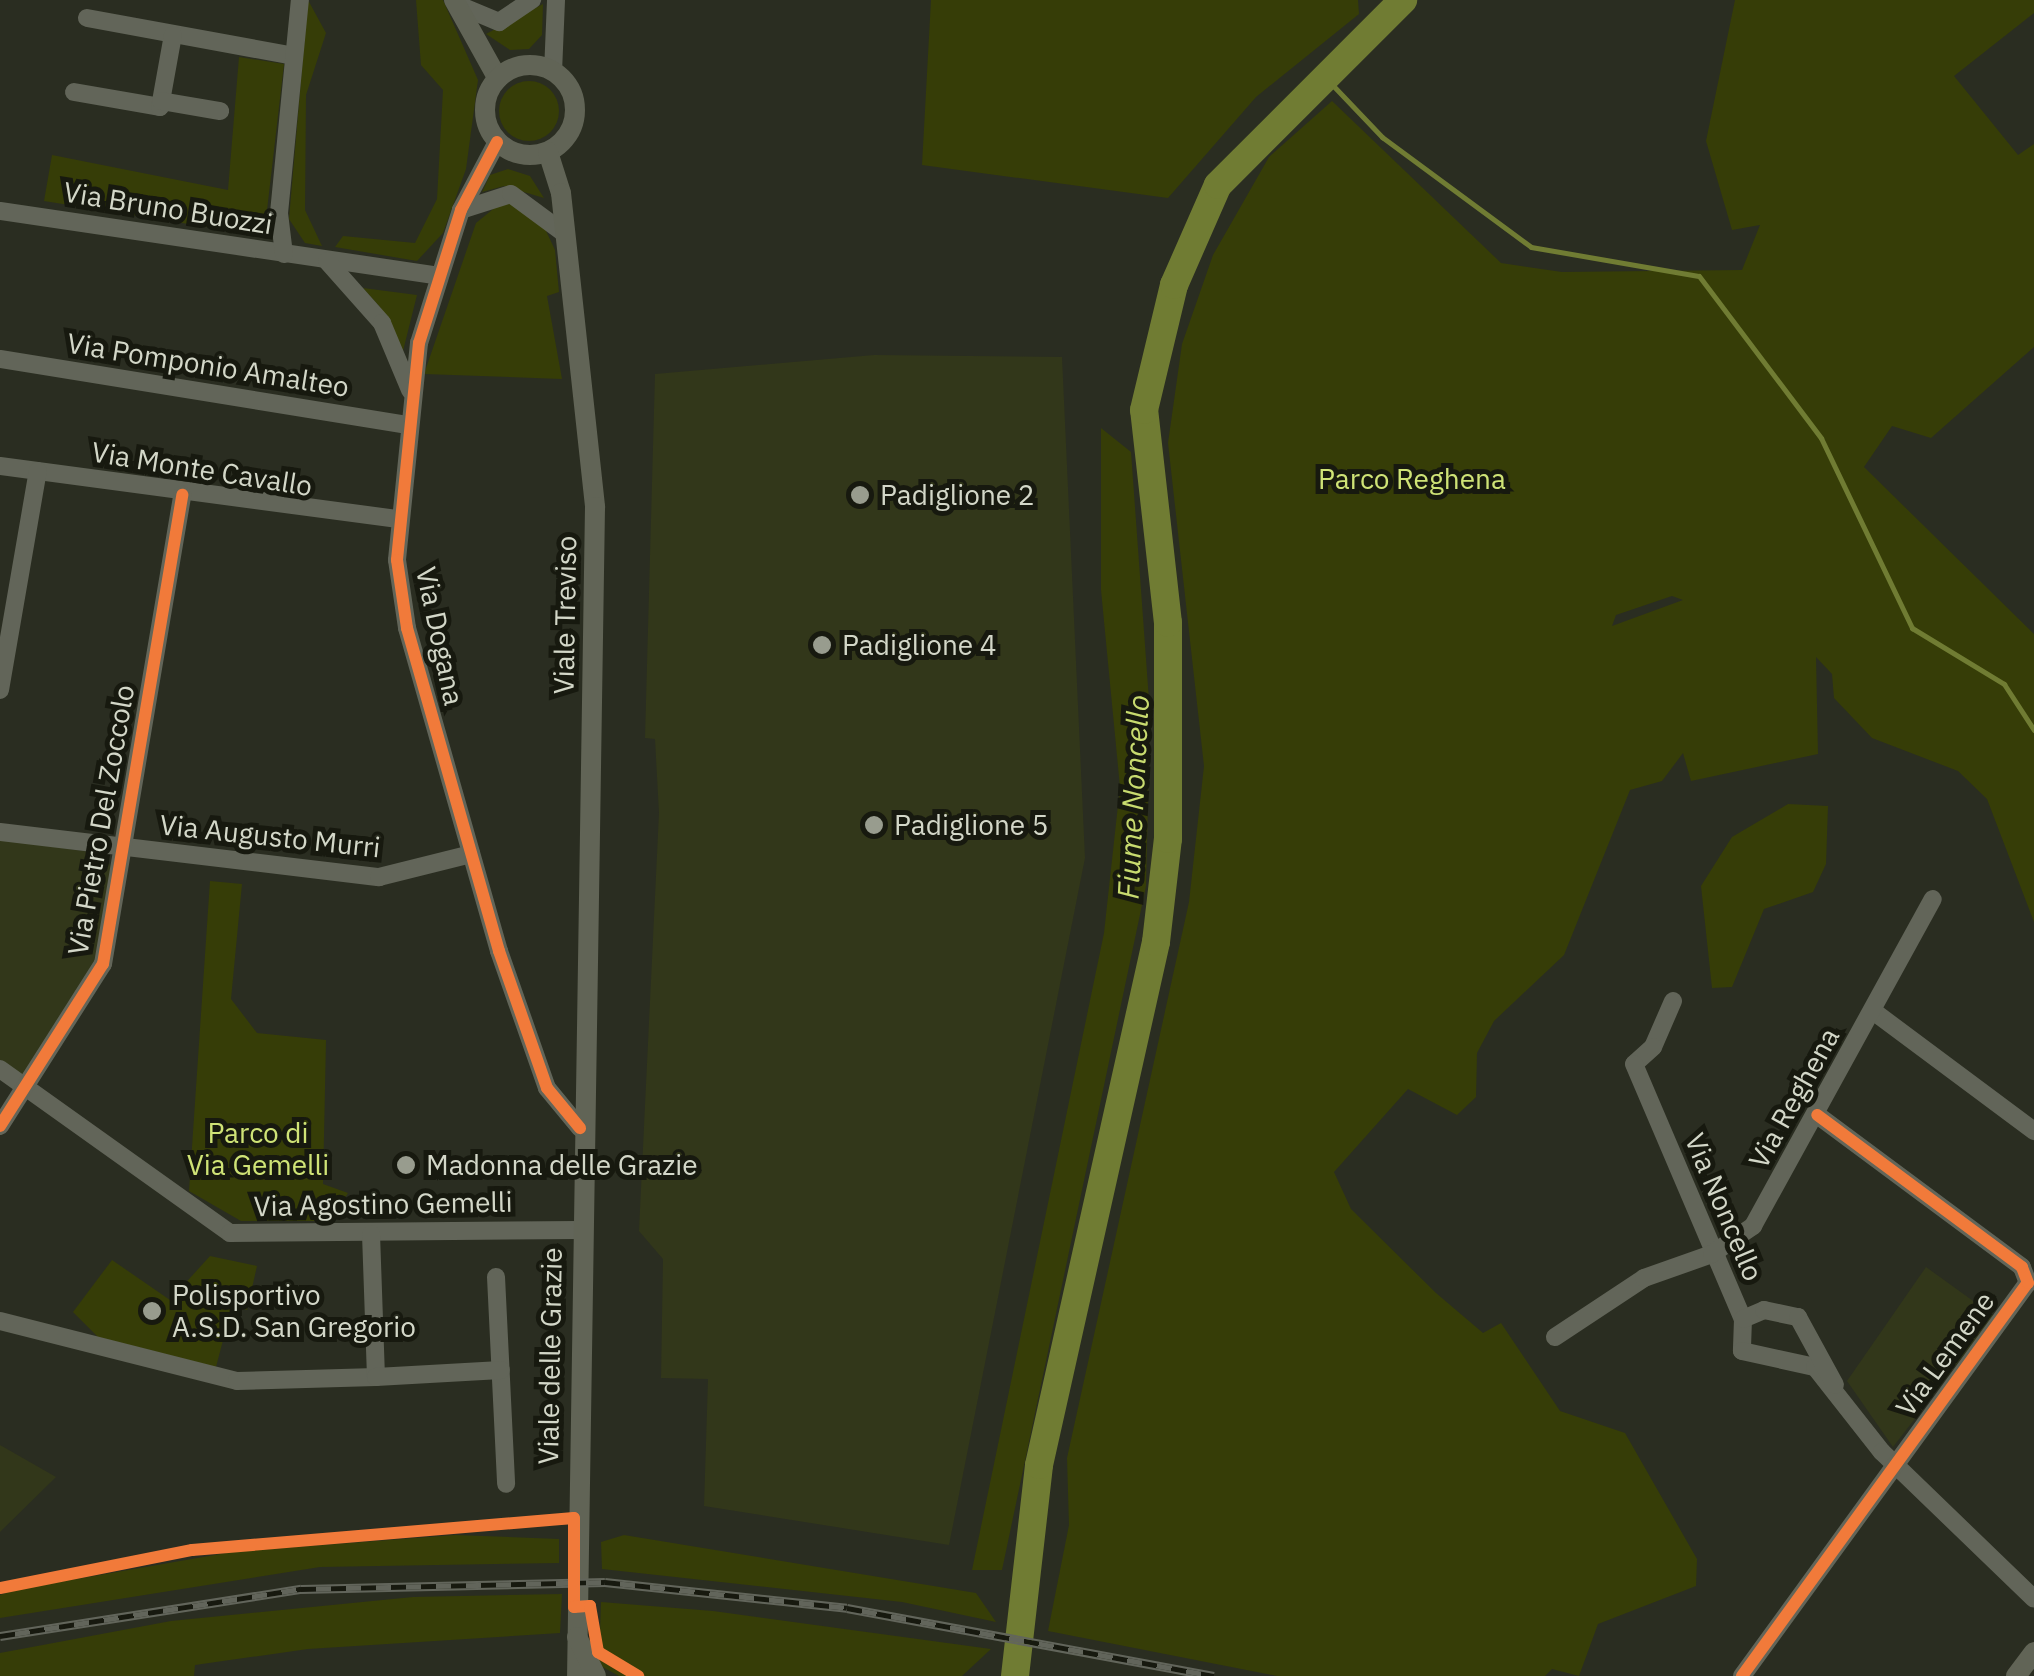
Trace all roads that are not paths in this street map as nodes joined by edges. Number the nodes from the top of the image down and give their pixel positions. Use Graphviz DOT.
graph roads {
  1 [pos="300,0"];
  2 [pos="532,0"];
  3 [pos="556,0"];
  4 [pos="455,2"];
  5 [pos="87,18"];
  6 [pos="173,34"];
  7 [pos="294,56"];
  8 [pos="554,72"];
  9 [pos="498,79"];
  10 [pos="74,92"];
  11 [pos="161,101"];
  12 [pos="220,112"];
  13 [pos="497,142"];
  14 [pos="548,152"];
  15 [pos="0,210"];
  16 [pos="461,210"];
  17 [pos="565,234"];
  18 [pos="284,254"];
  19 [pos="327,261"];
  20 [pos="439,276"];
  21 [pos="0,359"];
  22 [pos="410,390"];
  23 [pos="407,424"];
  24 [pos="0,466"];
  25 [pos="38,472"];
  26 [pos="182,494"];
  27 [pos="396,519"];
  28 [pos="0,690"];
  29 [pos="0,832"];
  30 [pos="124,847"];
  31 [pos="471,854"];
  32 [pos="1933,898"];
  33 [pos="1673,1001"];
  34 [pos="1874,1011"];
  35 [pos="0,1069"];
  36 [pos="582,1083"];
  37 [pos="28,1090"];
  38 [pos="1817,1115"];
  39 [pos="0,1126"];
  40 [pos="580,1128"];
  41 [pos="2034,1130"];
  42 [pos="580,1230"];
  43 [pos="371,1234"];
  44 [pos="1712,1254"];
  45 [pos="496,1277"];
  46 [pos="1742,1319"];
  47 [pos="0,1322"];
  48 [pos="1554,1337"];
  49 [pos="501,1370"];
  50 [pos="376,1377"];
  51 [pos="1836,1386"];
  52 [pos="1895,1465"];
  53 [pos="506,1484"];
  54 [pos="2034,1600"];
  55 [pos="574,1630"];
  56 [pos="2034,1652"];
  57 [pos="577,1676"];
  58 [pos="596,1676"];
  59 [pos="1742,1676"];
  60 [pos="2016,1676"];
  1 -- 7 [label="street"];
  2 -- 4 [label="street"];
  3 -- 8 [label="street"];
  4 -- 9 [label="main road"];
  5 -- 6 [label="street"];
  6 -- 7 [label="street"];
  6 -- 11 [label="street"];
  7 -- 18 [label="street"];
  8 -- 9 [label="main road"];
  8 -- 14 [label="main road"];
  9 -- 13 [label="main road"];
  10 -- 11 [label="street"];
  11 -- 12 [label="street"];
  13 -- 14 [label="main road"];
  13 -- 16 [label="street, Via Dogana"];
  14 -- 17 [label="main road, Viale Treviso"];
  15 -- 18 [label="street, Via Bruno Buozzi"];
  16 -- 17 [label="street"];
  16 -- 20 [label="street, Via Dogana"];
  17 -- 36 [label="main road, Viale Treviso"];
  18 -- 19 [label="street, Via Bruno Buozzi"];
  19 -- 20 [label="street, Via Bruno Buozzi"];
  19 -- 22 [label="street"];
  20 -- 22 [label="street, Via Dogana"];
  21 -- 23 [label="street, Via Pomponio Amalteo"];
  22 -- 23 [label="street, Via Dogana"];
  23 -- 27 [label="street, Via Dogana"];
  24 -- 25 [label="street, Via Monte Cavallo"];
  25 -- 26 [label="street, Via Monte Cavallo"];
  25 -- 28 [label="street"];
  26 -- 27 [label="street, Via Monte Cavallo"];
  26 -- 30 [label="street, Via Pietro Del Zoccolo"];
  27 -- 31 [label="street, Via Dogana"];
  29 -- 30 [label="street, Via Augusto Murri"];
  30 -- 31 [label="street, Via Augusto Murri"];
  30 -- 37 [label="street, Via Pietro Del Zoccolo"];
  31 -- 40 [label="street, Via Dogana"];
  32 -- 34 [label="street, Via Reghena"];
  33 -- 44 [label="street, Via Noncello"];
  34 -- 38 [label="street, Via Reghena"];
  34 -- 41 [label="street"];
  35 -- 37 [label="street, Via Agostino Gemelli"];
  36 -- 40 [label="main road, Viale delle Grazie"];
  37 -- 39 [label="street, Via Pietro Del Zoccolo"];
  37 -- 43 [label="street, Via Agostino Gemelli"];
  38 -- 44 [label="street, Via Reghena"];
  38 -- 52 [label="street, Via Lemene"];
  40 -- 42 [label="main road, Viale delle Grazie"];
  42 -- 43 [label="street, Via Agostino Gemelli"];
  42 -- 55 [label="main road, Viale delle Grazie"];
  43 -- 50 [label="street"];
  44 -- 46 [label="street, Via Noncello"];
  44 -- 48 [label="street, Via Reghena"];
  45 -- 49 [label="street"];
  46 -- 51 [label="street, Via Noncello"];
  46 -- 51 [label="street"];
  47 -- 50 [label="street"];
  49 -- 50 [label="street"];
  49 -- 53 [label="street"];
  51 -- 52 [label="street, Via Noncello"];
  52 -- 54 [label="street, Via Noncello"];
  52 -- 59 [label="street, Via Lemene"];
  55 -- 57 [label="main road, Viale delle Grazie"];
  55 -- 58 [label="main road, Viale delle Grazie"];
  56 -- 60 [label="main road"];
}
